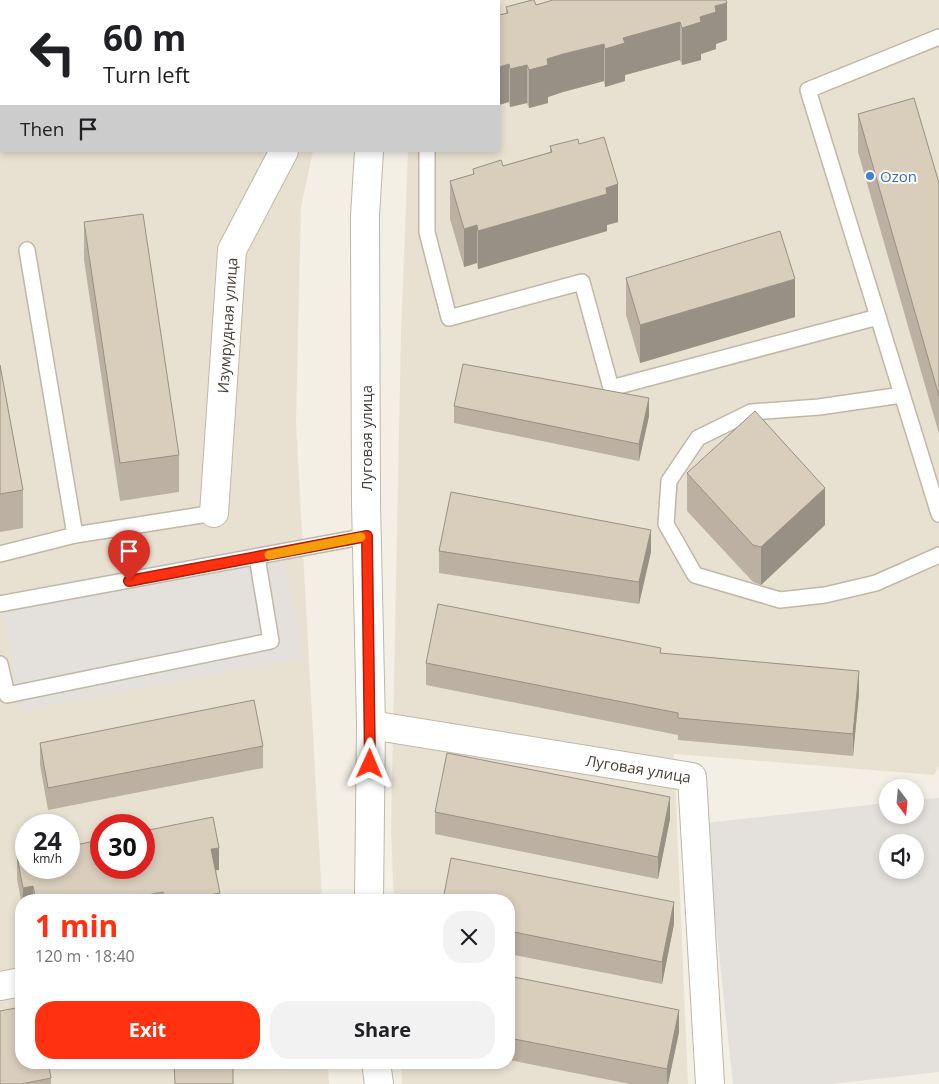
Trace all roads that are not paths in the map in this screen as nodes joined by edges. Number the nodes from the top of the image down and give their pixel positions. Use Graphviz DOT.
graph roads {
  1 [pos="939,36"];
  2 [pos="283,152"];
  3 [pos="369,152"];
  4 [pos="426,152"];
  5 [pos="27,250"];
  6 [pos="878,317"];
  7 [pos="902,395"];
  8 [pos="214,512"];
  9 [pos="939,514"];
  10 [pos="75,536"];
  11 [pos="367,536"];
  12 [pos="0,554"];
  13 [pos="939,555"];
  14 [pos="257,557"];
  15 [pos="0,604"];
  16 [pos="0,664"];
  17 [pos="371,725"];
  18 [pos="368,894"];
  19 [pos="15,983"];
  20 [pos="0,986"];
  21 [pos="377,1069"];
  22 [pos="379,1084"];
  23 [pos="710,1084"];
  1 -- 6 [label="lane"];
  2 -- 8 [label="street, Изумрудная улица"];
  3 -- 11 [label="street, Луговая улица"];
  4 -- 6 [label="lane"];
  5 -- 10 [label="lane"];
  6 -- 7 [label="lane"];
  7 -- 9 [label="lane"];
  7 -- 13 [label="lane"];
  8 -- 10 [label="lane"];
  10 -- 12 [label="lane"];
  11 -- 14 [label="lane"];
  11 -- 17 [label="street, Луговая улица"];
  14 -- 15 [label="lane"];
  14 -- 16 [label="lane"];
  17 -- 18 [label="street, Луговая улица"];
  17 -- 23 [label="street, Луговая улица"];
  19 -- 20 [label="street"];
  21 -- 22 [label="street"];
}
